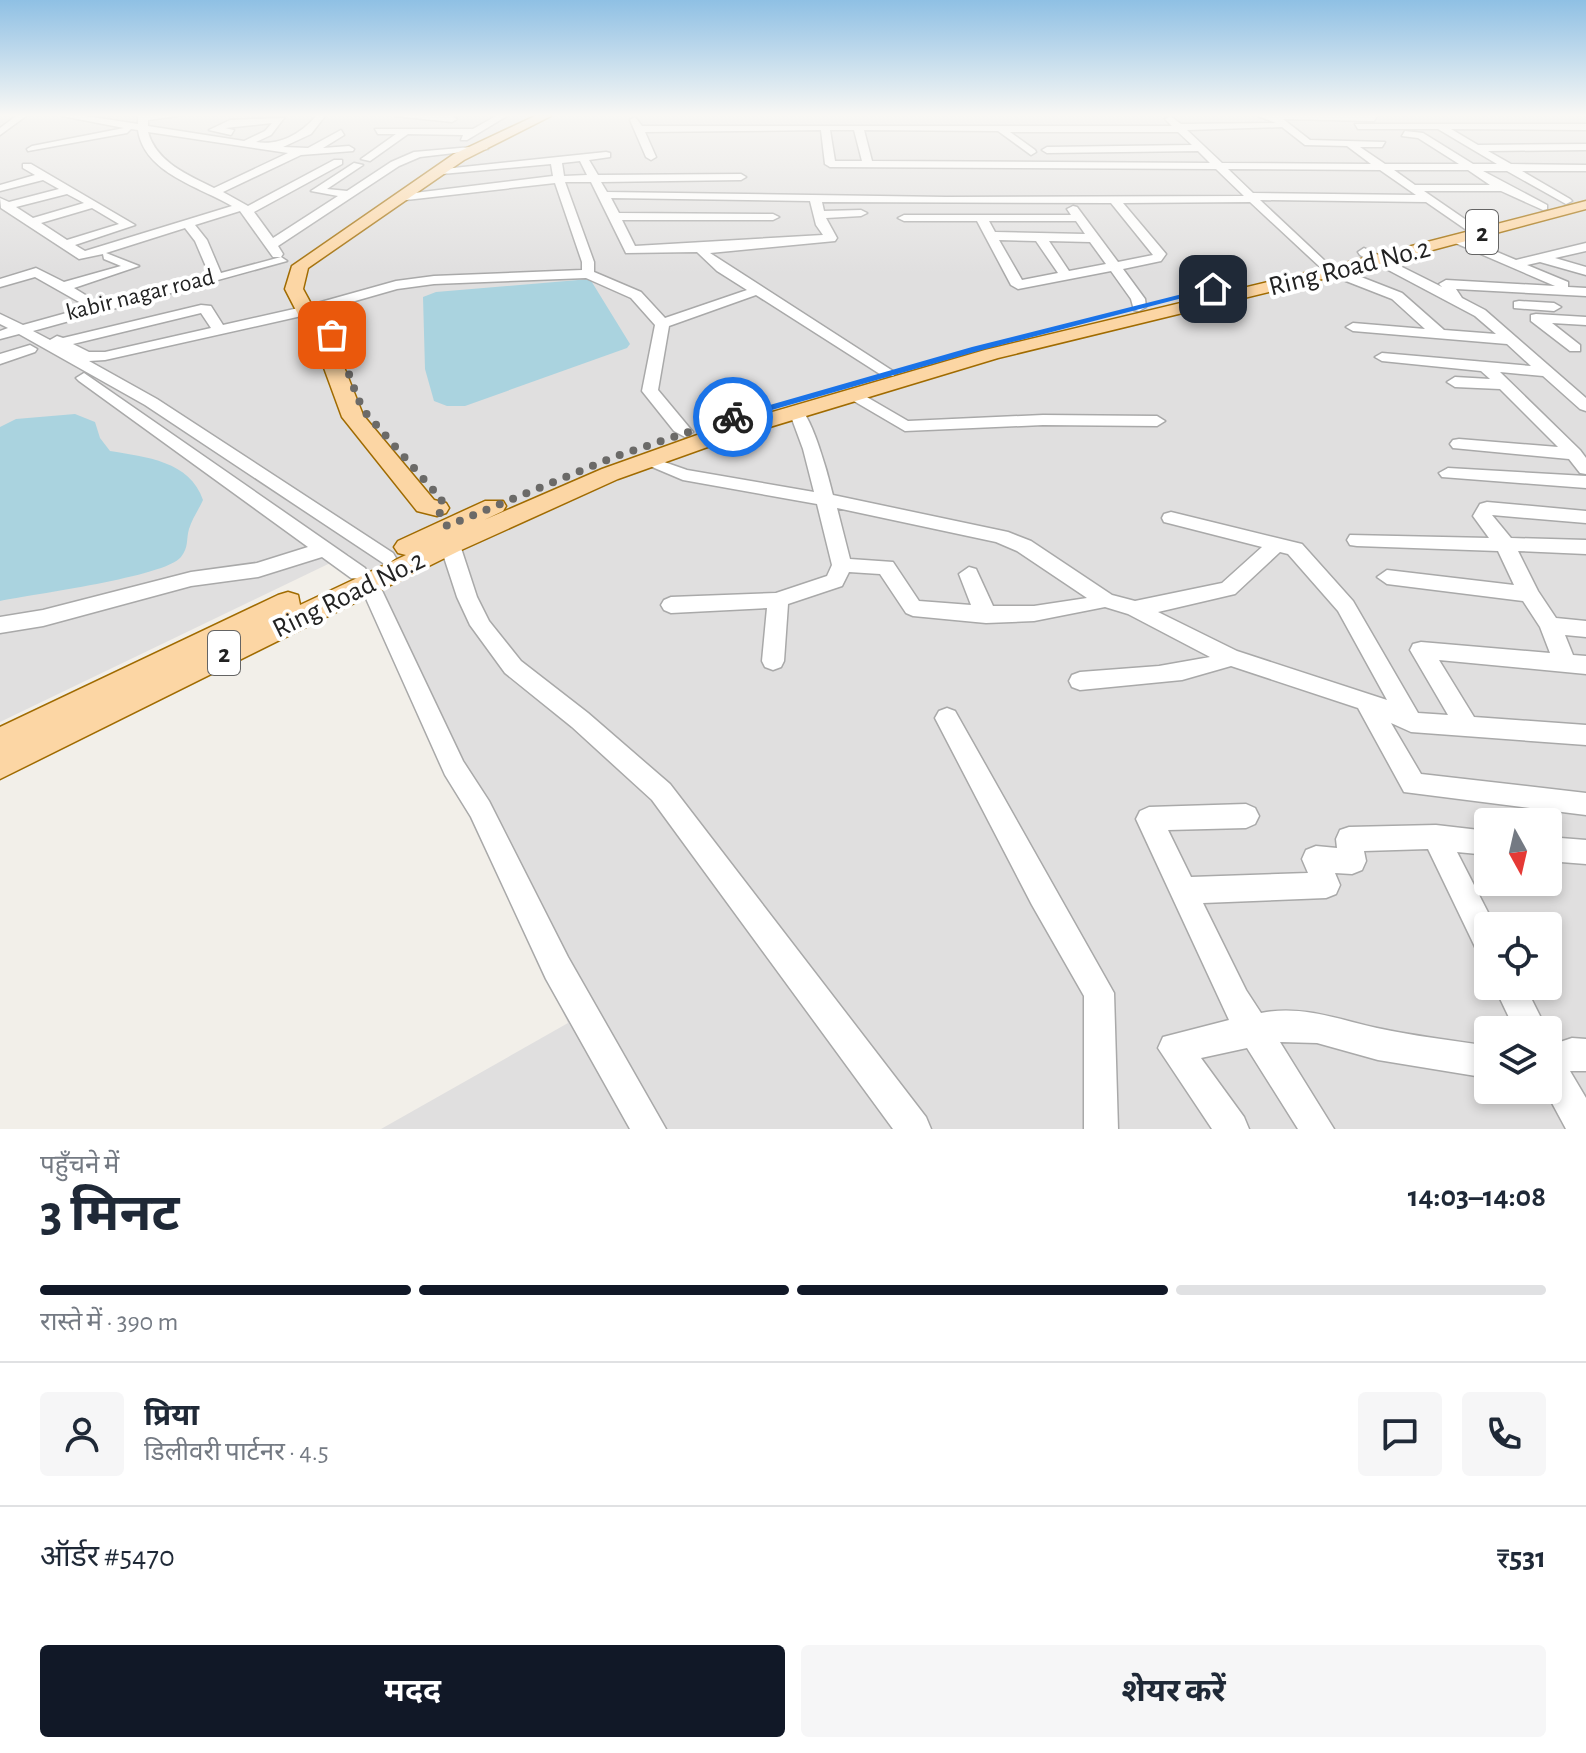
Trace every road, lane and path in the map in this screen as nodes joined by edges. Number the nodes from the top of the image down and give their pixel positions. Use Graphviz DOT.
graph roads {
  1 [pos="32,169"];
  2 [pos="171,169"];
  3 [pos="264,169"];
  4 [pos="321,169"];
  5 [pos="352,169"];
  6 [pos="388,169"];
  7 [pos="446,169"];
  8 [pos="478,169"];
  9 [pos="557,169"];
  10 [pos="588,169"];
  11 [pos="884,169"];
  12 [pos="1066,169"];
  13 [pos="1220,169"];
  14 [pos="1384,169"];
  15 [pos="1457,169"];
  16 [pos="1475,169"];
  17 [pos="1485,169"];
  18 [pos="1509,169"];
  19 [pos="439,173"];
  20 [pos="45,176"];
  21 [pos="685,177"];
  22 [pos="741,177"];
  23 [pos="593,178"];
  24 [pos="559,179"];
  25 [pos="941,186"];
  26 [pos="0,188"];
  27 [pos="1410,188"];
  28 [pos="1503,188"];
  29 [pos="69,190"];
  30 [pos="214,192"];
  31 [pos="347,194"];
  32 [pos="601,195"];
  33 [pos="680,196"];
  34 [pos="406,197"];
  35 [pos="778,197"];
  36 [pos="815,198"];
  37 [pos="1250,198"];
  38 [pos="1067,199"];
  39 [pos="1114,199"];
  40 [pos="1426,199"];
  41 [pos="1579,201"];
  42 [pos="2,204"];
  43 [pos="94,204"];
  44 [pos="1543,207"];
  45 [pos="244,209"];
  46 [pos="861,213"];
  47 [pos="618,216"];
  48 [pos="936,216"];
  49 [pos="904,218"];
  50 [pos="981,218"];
  51 [pos="1079,218"];
  52 [pos="821,220"];
  53 [pos="30,222"];
  54 [pos="187,223"];
  55 [pos="782,225"];
  56 [pos="1462,233"];
  57 [pos="992,236"];
  58 [pos="1040,237"];
  59 [pos="1093,238"];
  60 [pos="69,243"];
  61 [pos="271,245"];
  62 [pos="1586,247"];
  63 [pos="703,248"];
  64 [pos="108,256"];
  65 [pos="1371,256"];
  66 [pos="1543,259"];
  67 [pos="281,260"];
  68 [pos="1515,264"];
  69 [pos="1115,267"];
  70 [pos="1326,267"];
  71 [pos="1586,271"];
  72 [pos="588,274"];
  73 [pos="216,275"];
  74 [pos="1066,276"];
  75 [pos="299,278"];
  76 [pos="0,283"];
  77 [pos="63,287"];
  78 [pos="1495,287"];
  79 [pos="759,290"];
  80 [pos="1583,292"];
  81 [pos="1458,302"];
  82 [pos="0,304"];
  83 [pos="94,305"];
  84 [pos="1519,305"];
  85 [pos="1139,307"];
  86 [pos="1586,308"];
  87 [pos="311,309"];
  88 [pos="1536,318"];
  89 [pos="1586,321"];
  90 [pos="662,324"];
  91 [pos="1353,327"];
  92 [pos="13,328"];
  93 [pos="220,331"];
  94 [pos="1554,332"];
  95 [pos="1586,333"];
  96 [pos="1441,335"];
  97 [pos="1511,340"];
  98 [pos="60,343"];
  99 [pos="30,349"];
  100 [pos="1582,351"];
  101 [pos="1382,357"];
  102 [pos="0,359"];
  103 [pos="1487,368"];
  104 [pos="1546,372"];
  105 [pos="888,373"];
  106 [pos="1455,382"];
  107 [pos="1505,385"];
  108 [pos="853,394"];
  109 [pos="1582,399"];
  110 [pos="797,411"];
  111 [pos="1157,421"];
  112 [pos="685,432"];
  113 [pos="1459,444"];
  114 [pos="1574,454"];
  115 [pos="647,461"];
  116 [pos="1586,469"];
  117 [pos="1448,473"];
  118 [pos="1586,482"];
  119 [pos="827,500"];
  120 [pos="1586,517"];
  121 [pos="1171,518"];
  122 [pos="445,526"];
  123 [pos="1357,540"];
  124 [pos="1277,543"];
  125 [pos="1504,543"];
  126 [pos="1586,547"];
  127 [pos="325,549"];
  128 [pos="386,558"];
  129 [pos="842,565"];
  130 [pos="969,574"];
  131 [pos="1387,577"];
  132 [pos="364,578"];
  133 [pos="1529,594"];
  134 [pos="777,600"];
  135 [pos="1105,600"];
  136 [pos="671,605"];
  137 [pos="1135,609"];
  138 [pos="986,615"];
  139 [pos="0,625"];
  140 [pos="1550,625"];
  141 [pos="1586,629"];
  142 [pos="1229,657"];
  143 [pos="773,661"];
  144 [pos="1575,664"];
  145 [pos="1080,681"];
  146 [pos="1366,701"];
  147 [pos="947,718"];
  148 [pos="1411,722"];
  149 [pos="1466,725"];
  150 [pos="1586,735"];
  151 [pos="0,742"];
  152 [pos="0,765"];
  153 [pos="1586,804"];
  154 [pos="1246,816"];
  155 [pos="1436,837"];
  156 [pos="1474,841"];
  157 [pos="1562,850"];
  158 [pos="1586,852"];
  159 [pos="1183,891"];
  160 [pos="1474,914"];
  161 [pos="1254,1031"];
  162 [pos="1586,1055"];
  163 [pos="1562,1058"];
  164 [pos="1474,1060"];
  165 [pos="1562,1088"];
  166 [pos="649,1129"];
  167 [pos="914,1129"];
  168 [pos="1101,1129"];
  169 [pos="1232,1129"];
  170 [pos="1317,1129"];
  171 [pos="1585,1129"];
  1 -- 20 [label="street"];
  2 -- 30 [label="street"];
  3 -- 30 [label="street"];
  4 -- 45 [label="street"];
  5 -- 31 [label="street"];
  6 -- 31 [label="street"];
  7 -- 19 [label="main road"];
  8 -- 19 [label="street"];
  9 -- 24 [label="street"];
  10 -- 23 [label="street"];
  11 -- 25 [label="street"];
  12 -- 25 [label="street"];
  13 -- 37 [label="street"];
  14 -- 27 [label="street"];
  15 -- 16 [label="street"];
  16 -- 17 [label="street"];
  16 -- 28 [label="street"];
  18 -- 41 [label="street"];
  19 -- 34 [label="main road"];
  19 -- 75 [label="main road"];
  20 -- 26 [label="street"];
  20 -- 29 [label="street"];
  21 -- 22 [label="street"];
  21 -- 23 [label="street"];
  21 -- 33 [label="street"];
  23 -- 24 [label="street"];
  23 -- 32 [label="street"];
  24 -- 34 [label="street"];
  24 -- 72 [label="street"];
  25 -- 36 [label="street"];
  25 -- 38 [label="street"];
  25 -- 48 [label="street"];
  27 -- 28 [label="street"];
  27 -- 40 [label="street"];
  28 -- 44 [label="street"];
  29 -- 42 [label="street"];
  29 -- 43 [label="street"];
  30 -- 45 [label="street"];
  31 -- 61 [label="street"];
  32 -- 33 [label="street"];
  32 -- 47 [label="street"];
  33 -- 35 [label="street"];
  34 -- 75 [label="main road"];
  35 -- 36 [label="street"];
  35 -- 55 [label="street"];
  36 -- 52 [label="street"];
  37 -- 39 [label="street"];
  37 -- 40 [label="street"];
  37 -- 70 [label="street"];
  38 -- 39 [label="street"];
  38 -- 51 [label="street"];
  39 -- 69 [label="street"];
  40 -- 56 [label="street"];
  41 -- 44 [label="main road, Ring Road No.2 / 2"];
  41 -- 56 [label="main road, Ring Road No.2 / 2"];
  42 -- 53 [label="street"];
  43 -- 53 [label="street"];
  43 -- 60 [label="street"];
  44 -- 56 [label="main road, Ring Road No.2 / 2"];
  45 -- 54 [label="street"];
  45 -- 61 [label="street"];
  46 -- 52 [label="street"];
  47 -- 55 [label="street"];
  47 -- 63 [label="street"];
  48 -- 49 [label="street"];
  48 -- 50 [label="street"];
  50 -- 51 [label="street"];
  50 -- 57 [label="street"];
  51 -- 59 [label="street"];
  52 -- 55 [label="street"];
  52 -- 63 [label="street"];
  53 -- 54 [label="street"];
  54 -- 73 [label="street"];
  56 -- 65 [label="main road, Ring Road No.2 / 2"];
  56 -- 68 [label="street"];
  57 -- 58 [label="street"];
  57 -- 74 [label="street"];
  58 -- 59 [label="street"];
  58 -- 74 [label="street"];
  59 -- 69 [label="street"];
  61 -- 67 [label="street"];
  62 -- 66 [label="street"];
  63 -- 79 [label="street"];
  64 -- 77 [label="street"];
  65 -- 70 [label="main road, Ring Road No.2 / 2"];
  65 -- 81 [label="street"];
  66 -- 68 [label="street"];
  66 -- 71 [label="street"];
  67 -- 73 [label="street, kabir nagar road"];
  67 -- 75 [label="street"];
  67 -- 92 [label="street"];
  68 -- 80 [label="street"];
  69 -- 74 [label="street"];
  69 -- 85 [label="street"];
  70 -- 85 [label="main road, Ring Road No.2 / 2"];
  70 -- 96 [label="street"];
  70 -- 108 [label="main road, Ring Road No.2 / 2"];
  72 -- 87 [label="street"];
  72 -- 90 [label="street"];
  73 -- 83 [label="street, kabir nagar road"];
  75 -- 87 [label="main road"];
  76 -- 77 [label="street"];
  77 -- 83 [label="street"];
  78 -- 80 [label="street"];
  78 -- 81 [label="street"];
  78 -- 84 [label="street"];
  79 -- 90 [label="street"];
  79 -- 105 [label="street"];
  81 -- 97 [label="street"];
  82 -- 92 [label="street"];
  83 -- 92 [label="street, kabir nagar road"];
  84 -- 86 [label="street"];
  84 -- 88 [label="street"];
  85 -- 105 [label="main road, Ring Road No.2 / 2"];
  87 -- 93 [label="street"];
  87 -- 122 [label="main road"];
  88 -- 89 [label="street"];
  88 -- 94 [label="street"];
  90 -- 112 [label="street"];
  91 -- 96 [label="street"];
  92 -- 98 [label="street"];
  92 -- 99 [label="street"];
  92 -- 128 [label="street"];
  93 -- 98 [label="street"];
  93 -- 98 [label="street"];
  94 -- 95 [label="street"];
  94 -- 100 [label="street"];
  96 -- 97 [label="street"];
  97 -- 104 [label="street"];
  99 -- 102 [label="street"];
  99 -- 127 [label="street"];
  101 -- 103 [label="street"];
  103 -- 104 [label="street"];
  103 -- 107 [label="street"];
  104 -- 109 [label="street"];
  105 -- 112 [label="main road, Ring Road No.2 / 2"];
  106 -- 107 [label="street"];
  107 -- 114 [label="street"];
  108 -- 110 [label="main road, Ring Road No.2 / 2"];
  108 -- 111 [label="street"];
  110 -- 115 [label="main road, Ring Road No.2 / 2"];
  110 -- 119 [label="street"];
  112 -- 122 [label="main road, Ring Road No.2 / 2"];
  113 -- 114 [label="street"];
  114 -- 116 [label="street"];
  115 -- 119 [label="street"];
  115 -- 122 [label="main road, Ring Road No.2 / 2"];
  117 -- 118 [label="street"];
  119 -- 129 [label="street"];
  119 -- 135 [label="street"];
  120 -- 125 [label="street"];
  121 -- 124 [label="street"];
  122 -- 128 [label="main road, Ring Road No.2 / 2"];
  122 -- 132 [label="main road, Ring Road No.2 / 2"];
  122 -- 167 [label="street"];
  123 -- 125 [label="street"];
  124 -- 137 [label="street"];
  124 -- 148 [label="street"];
  125 -- 126 [label="street"];
  125 -- 133 [label="street"];
  127 -- 132 [label="street"];
  127 -- 139 [label="street"];
  128 -- 132 [label="main road, Ring Road No.2 / 2"];
  129 -- 134 [label="street"];
  129 -- 138 [label="street"];
  130 -- 138 [label="street"];
  131 -- 133 [label="street"];
  132 -- 151 [label="main road, Ring Road No.2 / 2"];
  132 -- 152 [label="main road, Ring Road No.2 / 2"];
  132 -- 166 [label="street"];
  133 -- 140 [label="street"];
  134 -- 136 [label="street"];
  134 -- 143 [label="street"];
  135 -- 137 [label="street"];
  135 -- 138 [label="street"];
  137 -- 142 [label="street"];
  140 -- 141 [label="street"];
  140 -- 144 [label="street"];
  142 -- 145 [label="street"];
  142 -- 146 [label="street"];
  144 -- 149 [label="street"];
  146 -- 148 [label="street"];
  146 -- 153 [label="street"];
  147 -- 168 [label="street"];
  148 -- 149 [label="street"];
  149 -- 150 [label="street"];
  154 -- 159 [label="street"];
  155 -- 156 [label="street"];
  155 -- 159 [label="street"];
  155 -- 160 [label="street"];
  157 -- 158 [label="street"];
  159 -- 161 [label="street"];
  161 -- 164 [label="street"];
  161 -- 169 [label="street"];
  161 -- 170 [label="street"];
  162 -- 163 [label="street"];
  165 -- 171 [label="street"];
}
